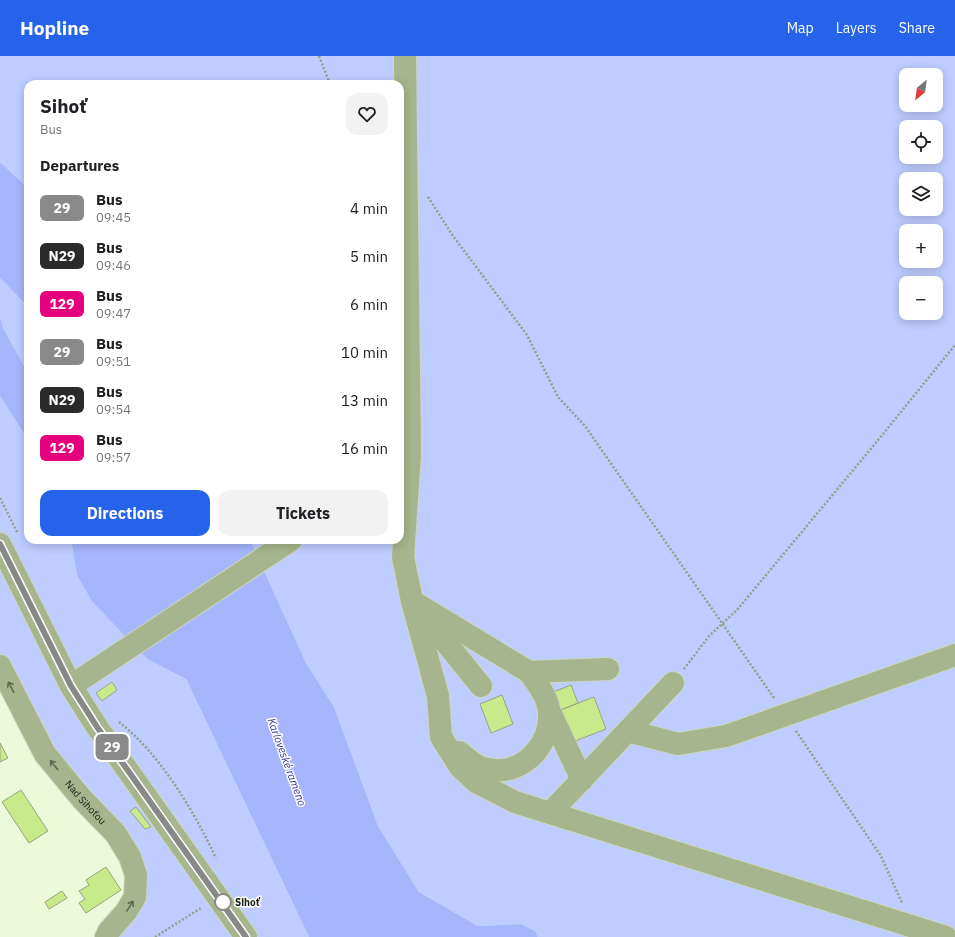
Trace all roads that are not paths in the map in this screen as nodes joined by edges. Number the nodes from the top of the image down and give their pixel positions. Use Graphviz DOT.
graph roads {
  1 [pos="405,56"];
  2 [pos="405,458"];
  3 [pos="404,476"];
  4 [pos="10,542"];
  5 [pos="285,544"];
  6 [pos="400,548"];
  7 [pos="412,601"];
  8 [pos="955,654"];
  9 [pos="0,666"];
  10 [pos="608,669"];
  11 [pos="529,672"];
  12 [pos="673,684"];
  13 [pos="71,686"];
  14 [pos="481,686"];
  15 [pos="549,710"];
  16 [pos="628,731"];
  17 [pos="441,737"];
  18 [pos="582,780"];
  19 [pos="550,813"];
  20 [pos="106,937"];
  21 [pos="246,937"];
  22 [pos="946,937"];
  1 -- 2 [label="street"];
  2 -- 3 [label="street"];
  4 -- 13 [label="street"];
  5 -- 13 [label="street"];
  6 -- 7 [label="street"];
  7 -- 11 [label="street"];
  7 -- 14 [label="street"];
  7 -- 17 [label="street"];
  8 -- 16 [label="street"];
  20 -- 9 [label="street, Nad Sihoťou, one-way"];
  10 -- 11 [label="street"];
  11 -- 15 [label="street"];
  12 -- 16 [label="street"];
  13 -- 21 [label="street"];
  15 -- 17 [label="street"];
  15 -- 18 [label="street"];
  16 -- 18 [label="street"];
  17 -- 19 [label="street"];
  18 -- 19 [label="street"];
  19 -- 22 [label="street"];
}
